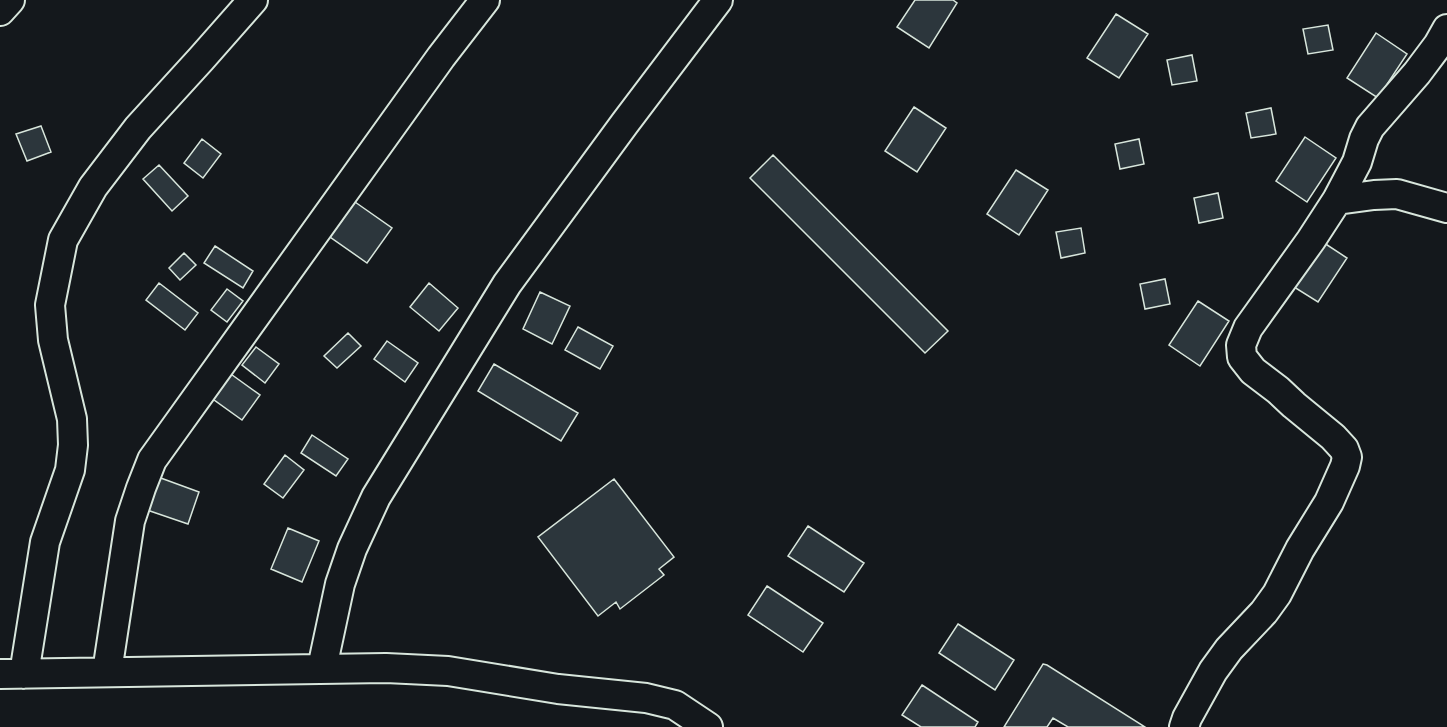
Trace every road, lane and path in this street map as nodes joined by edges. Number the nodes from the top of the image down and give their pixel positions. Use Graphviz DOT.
graph roads {
  1 [pos="10,0"];
  2 [pos="253,0"];
  3 [pos="485,0"];
  4 [pos="718,0"];
  5 [pos="0,11"];
  6 [pos="1447,29"];
  7 [pos="1337,201"];
  8 [pos="1447,208"];
  9 [pos="322,668"];
  10 [pos="107,672"];
  11 [pos="12,674"];
  12 [pos="708,727"];
  13 [pos="1184,727"];
  1 -- 5 [label="street"];
  2 -- 11 [label="street"];
  3 -- 10 [label="street"];
  4 -- 9 [label="street"];
  6 -- 7 [label="street"];
  7 -- 8 [label="street"];
  7 -- 13 [label="street"];
  9 -- 10 [label="street"];
  9 -- 12 [label="street"];
  10 -- 11 [label="street"];
}
